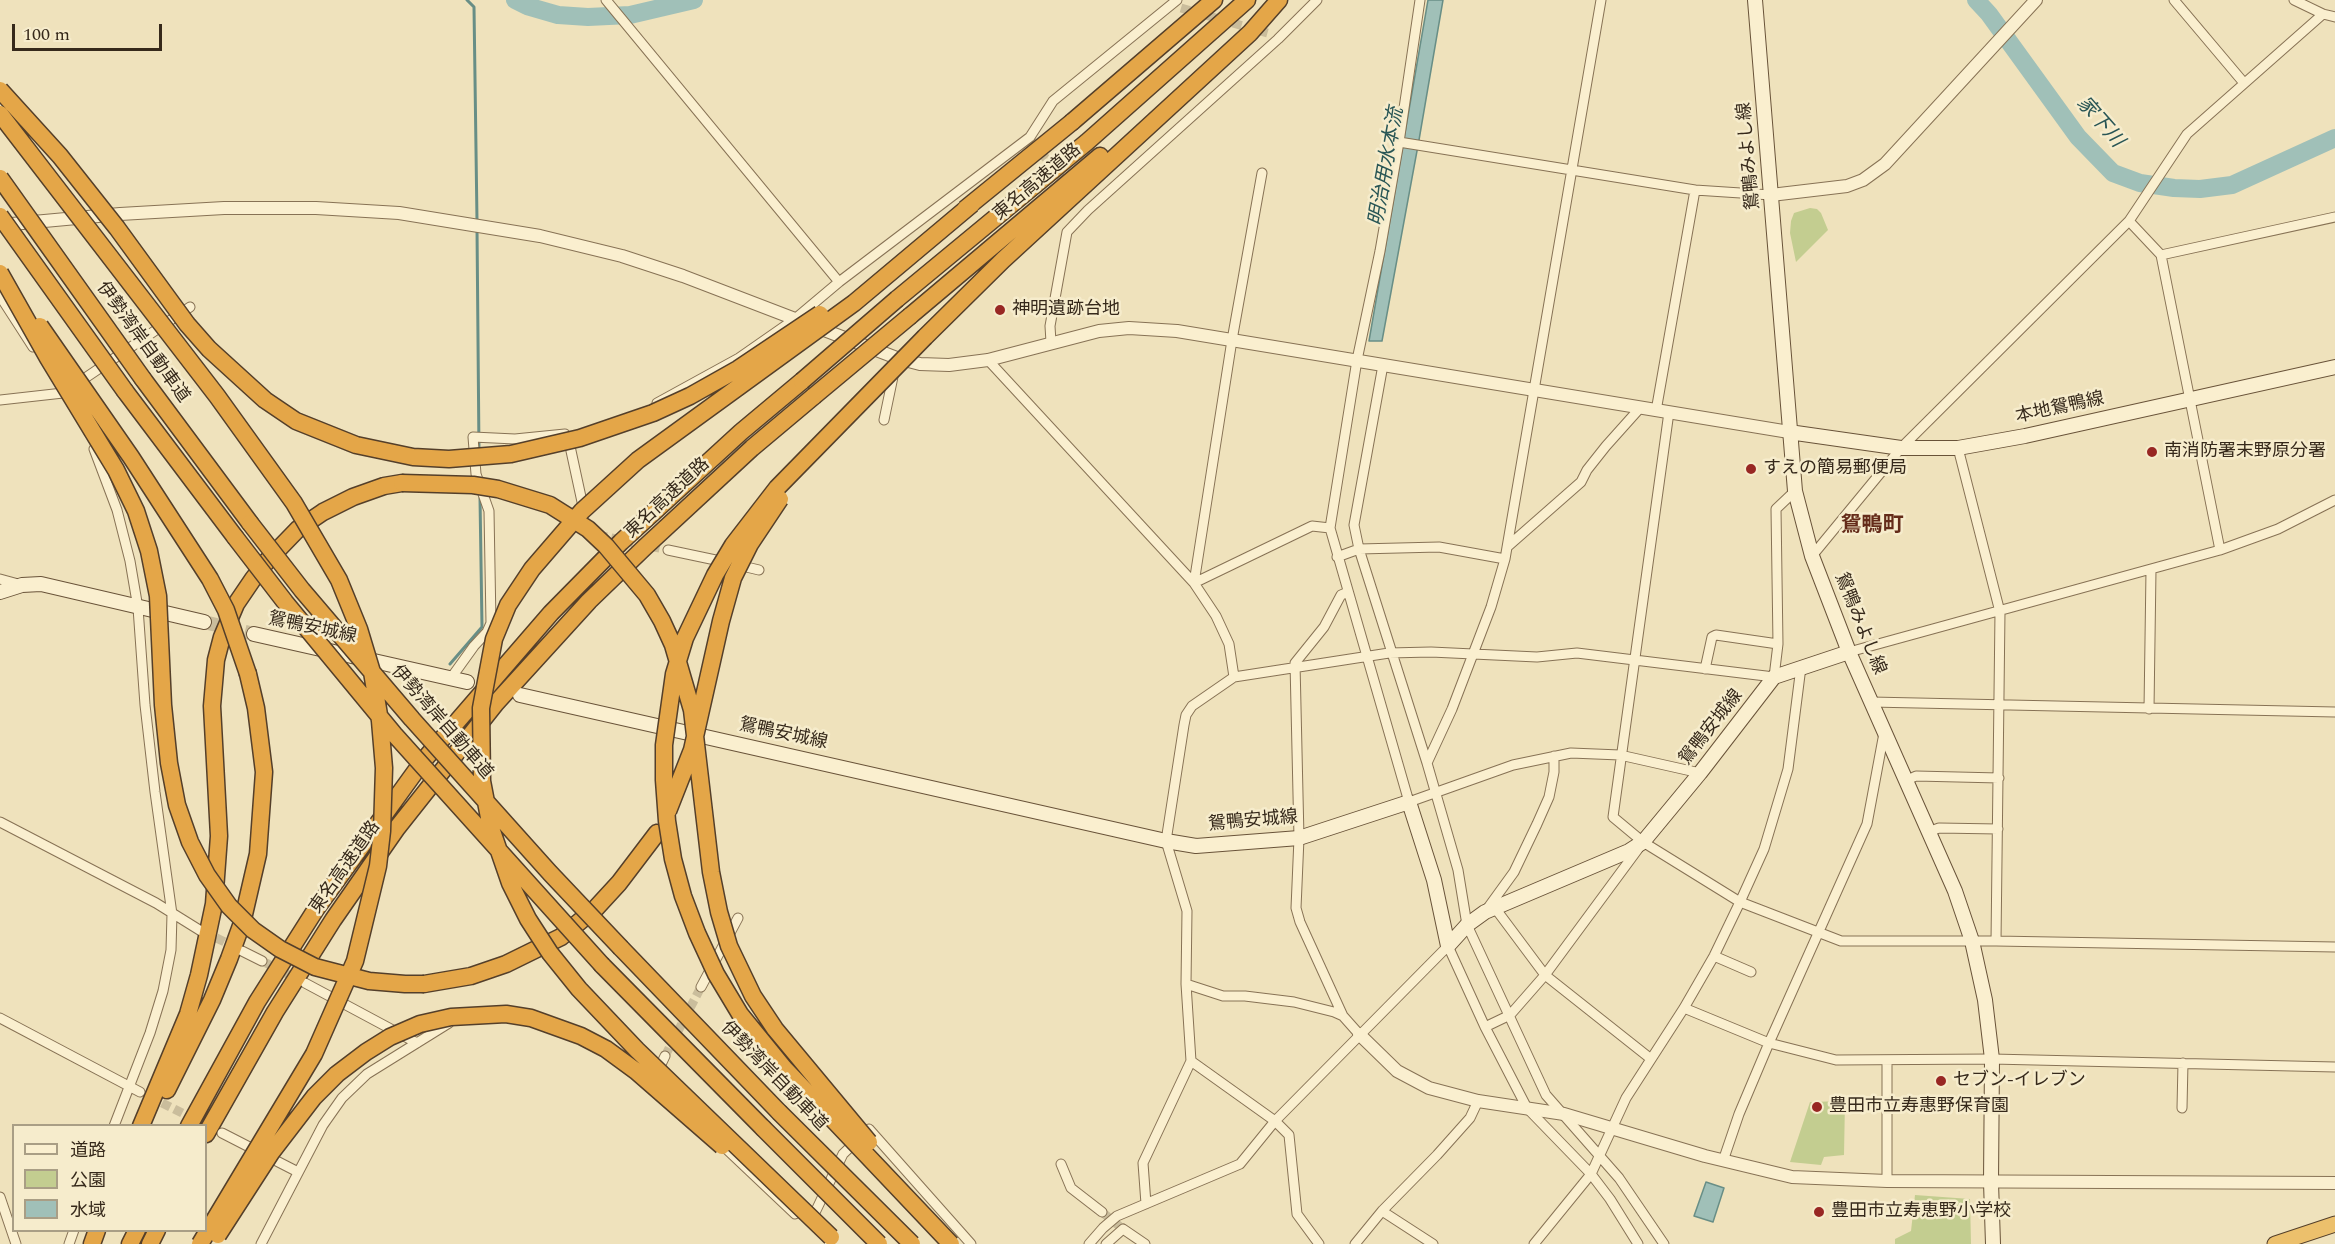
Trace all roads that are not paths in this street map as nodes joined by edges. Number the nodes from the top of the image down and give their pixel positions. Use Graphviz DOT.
graph roads {
  1 [pos="606,0"];
  2 [pos="1214,0"];
  3 [pos="1247,0"];
  4 [pos="1277,0"];
  5 [pos="1317,0"];
  6 [pos="1420,0"];
  7 [pos="1601,0"];
  8 [pos="1755,0"];
  9 [pos="2036,0"];
  10 [pos="2174,0"];
  11 [pos="2294,0"];
  12 [pos="1177,4"];
  13 [pos="2323,14"];
  14 [pos="2335,17"];
  15 [pos="2244,83"];
  16 [pos="0,90"];
  17 [pos="0,114"];
  18 [pos="1398,142"];
  19 [pos="1572,171"];
  20 [pos="1262,173"];
  21 [pos="0,178"];
  22 [pos="1695,190"];
  23 [pos="1771,195"];
  24 [pos="1077,198"];
  25 [pos="972,204"];
  26 [pos="1088,210"];
  27 [pos="0,216"];
  28 [pos="2335,217"];
  29 [pos="2129,221"];
  30 [pos="0,225"];
  31 [pos="2161,255"];
  32 [pos="0,268"];
  33 [pos="0,273"];
  34 [pos="839,282"];
  35 [pos="0,296"];
  36 [pos="190,307"];
  37 [pos="795,319"];
  38 [pos="1232,340"];
  39 [pos="1051,342"];
  40 [pos="897,358"];
  41 [pos="988,360"];
  42 [pos="1359,361"];
  43 [pos="1381,365"];
  44 [pos="2335,367"];
  45 [pos="1534,391"];
  46 [pos="63,393"];
  47 [pos="2190,399"];
  48 [pos="0,400"];
  49 [pos="1640,408"];
  50 [pos="1656,411"];
  51 [pos="1669,412"];
  52 [pos="884,420"];
  53 [pos="836,428"];
  54 [pos="1789,432"];
  55 [pos="567,434"];
  56 [pos="1901,448"];
  57 [pos="1958,448"];
  58 [pos="1794,491"];
  59 [pos="2335,500"];
  60 [pos="1330,528"];
  61 [pos="591,529"];
  62 [pos="1507,547"];
  63 [pos="1359,549"];
  64 [pos="668,550"];
  65 [pos="2220,550"];
  66 [pos="1812,555"];
  67 [pos="1337,557"];
  68 [pos="1505,559"];
  69 [pos="759,570"];
  70 [pos="2151,570"];
  71 [pos="0,579"];
  72 [pos="1194,583"];
  73 [pos="22,585"];
  74 [pos="1348,591"];
  75 [pos="0,592"];
  76 [pos="138,608"];
  77 [pos="2000,612"];
  78 [pos="204,622"];
  79 [pos="254,634"];
  80 [pos="1778,644"];
  81 [pos="1849,652"];
  82 [pos="1391,653"];
  83 [pos="1369,655"];
  84 [pos="1471,656"];
  85 [pos="1635,662"];
  86 [pos="1802,666"];
  87 [pos="1296,668"];
  88 [pos="1705,669"];
  89 [pos="1233,677"];
  90 [pos="1774,677"];
  91 [pos="452,678"];
  92 [pos="467,682"];
  93 [pos="520,695"];
  94 [pos="1871,702"];
  95 [pos="2000,705"];
  96 [pos="2149,709"];
  97 [pos="2335,712"];
  98 [pos="1884,733"];
  99 [pos="1620,755"];
  100 [pos="1554,756"];
  101 [pos="1427,763"];
  102 [pos="1700,773"];
  103 [pos="1999,778"];
  104 [pos="1905,781"];
  105 [pos="1433,792"];
  106 [pos="1412,801"];
  107 [pos="0,822"];
  108 [pos="1998,829"];
  109 [pos="1928,832"];
  110 [pos="1299,838"];
  111 [pos="1166,841"];
  112 [pos="1643,842"];
  113 [pos="1740,902"];
  114 [pos="1490,910"];
  115 [pos="172,914"];
  116 [pos="738,918"];
  117 [pos="1466,927"];
  118 [pos="201,931"];
  119 [pos="1816,933"];
  120 [pos="1972,941"];
  121 [pos="1996,941"];
  122 [pos="1450,944"];
  123 [pos="2335,947"];
  124 [pos="242,951"];
  125 [pos="1714,956"];
  126 [pos="262,961"];
  127 [pos="1751,972"];
  128 [pos="1545,975"];
  129 [pos="305,983"];
  130 [pos="1186,984"];
  131 [pos="701,987"];
  132 [pos="1684,1008"];
  133 [pos="1510,1015"];
  134 [pos="1343,1016"];
  135 [pos="0,1017"];
  136 [pos="1485,1027"];
  137 [pos="1359,1034"];
  138 [pos="417,1042"];
  139 [pos="1769,1043"];
  140 [pos="665,1056"];
  141 [pos="1651,1059"];
  142 [pos="1992,1059"];
  143 [pos="1887,1060"];
  144 [pos="1191,1061"];
  145 [pos="2183,1064"];
  146 [pos="2335,1067"];
  147 [pos="653,1080"];
  148 [pos="129,1085"];
  149 [pos="140,1092"];
  150 [pos="1478,1101"];
  151 [pos="2182,1108"];
  152 [pos="1532,1110"];
  153 [pos="1564,1114"];
  154 [pos="1275,1121"];
  155 [pos="114,1124"];
  156 [pos="141,1124"];
  157 [pos="150,1124"];
  158 [pos="190,1124"];
  159 [pos="1611,1130"];
  160 [pos="214,1133"];
  161 [pos="1600,1157"];
  162 [pos="1724,1161"];
  163 [pos="1061,1164"];
  164 [pos="298,1172"];
  165 [pos="1591,1174"];
  166 [pos="1887,1181"];
  167 [pos="1991,1182"];
  168 [pos="2335,1183"];
  169 [pos="0,1197"];
  170 [pos="1146,1204"];
  171 [pos="1382,1211"];
  172 [pos="1102,1212"];
  173 [pos="2335,1224"];
  174 [pos="809,1226"];
  175 [pos="2335,1234"];
  176 [pos="832,1242"];
  177 [pos="16,1244"];
  178 [pos="200,1244"];
  179 [pos="212,1244"];
  180 [pos="261,1244"];
  181 [pos="879,1244"];
  182 [pos="912,1244"];
  183 [pos="953,1244"];
  184 [pos="971,1244"];
  185 [pos="1089,1244"];
  186 [pos="1106,1244"];
  187 [pos="1145,1244"];
  188 [pos="1319,1244"];
  189 [pos="1355,1244"];
  190 [pos="1433,1244"];
  191 [pos="1534,1244"];
  192 [pos="1638,1244"];
  193 [pos="1664,1244"];
  194 [pos="1993,1244"];
  195 [pos="2275,1244"];
  196 [pos="2307,1244"];
  1 -- 34 [label="street"];
  2 -- 25 [label="highway, bridge"];
  3 -- 158 [label="highway, 東名高速道路, bridge"];
  4 -- 53 [label="highway, bridge"];
  4 -- 160 [label="highway, 東名高速道路, bridge"];
  5 -- 26 [label="street"];
  6 -- 18 [label="street"];
  7 -- 19 [label="street"];
  8 -- 23 [label="main road, 鴛鴨みよし線"];
  9 -- 23 [label="street"];
  10 -- 15 [label="street"];
  11 -- 13 [label="street"];
  12 -- 34 [label="street"];
  13 -- 14 [label="street"];
  13 -- 15 [label="street"];
  15 -- 29 [label="street"];
  16 -- 25 [label="highway, bridge"];
  17 -- 178 [label="highway, bridge"];
  18 -- 19 [label="street"];
  18 -- 42 [label="street"];
  19 -- 22 [label="street"];
  19 -- 45 [label="street"];
  20 -- 38 [label="street"];
  21 -- 182 [label="highway, 伊勢湾岸自動車道, bridge"];
  22 -- 23 [label="street"];
  22 -- 50 [label="street"];
  23 -- 54 [label="main road, 鴛鴨みよし線"];
  24 -- 26 [label="street"];
  25 -- 176 [label="highway, bridge"];
  26 -- 39 [label="street"];
  27 -- 181 [label="highway, bridge"];
  28 -- 31 [label="street"];
  29 -- 31 [label="street"];
  29 -- 56 [label="street"];
  30 -- 37 [label="street"];
  31 -- 47 [label="street"];
  32 -- 157 [label="highway, bridge"];
  33 -- 53 [label="highway, bridge"];
  34 -- 37 [label="street"];
  35 -- 46 [label="street"];
  36 -- 46 [label="street"];
  37 -- 40 [label="street"];
  37 -- 55 [label="street"];
  38 -- 39 [label="street"];
  38 -- 42 [label="street"];
  38 -- 72 [label="street"];
  39 -- 41 [label="street"];
  40 -- 41 [label="street"];
  40 -- 52 [label="street"];
  41 -- 72 [label="street"];
  42 -- 43 [label="street"];
  42 -- 60 [label="street"];
  43 -- 45 [label="street"];
  43 -- 63 [label="street"];
  44 -- 47 [label="main road, 本地鴛鴨線"];
  45 -- 49 [label="street"];
  45 -- 62 [label="street"];
  46 -- 48 [label="street"];
  46 -- 76 [label="street"];
  47 -- 57 [label="main road, 本地鴛鴨線"];
  47 -- 65 [label="street"];
  49 -- 50 [label="street"];
  49 -- 62 [label="street"];
  50 -- 51 [label="street"];
  51 -- 54 [label="street"];
  51 -- 85 [label="street"];
  53 -- 183 [label="highway, bridge"];
  54 -- 56 [label="main road, 本地鴛鴨線"];
  54 -- 58 [label="main road, 鴛鴨みよし線"];
  55 -- 61 [label="street"];
  55 -- 91 [label="street"];
  56 -- 57 [label="main road, 本地鴛鴨線"];
  56 -- 66 [label="street"];
  57 -- 77 [label="street"];
  58 -- 66 [label="main road, 鴛鴨みよし線"];
  58 -- 80 [label="street"];
  59 -- 65 [label="street"];
  60 -- 67 [label="street"];
  60 -- 72 [label="street"];
  62 -- 68 [label="street"];
  63 -- 67 [label="street"];
  63 -- 68 [label="street"];
  63 -- 82 [label="street"];
  64 -- 69 [label="street"];
  65 -- 70 [label="street"];
  66 -- 81 [label="main road, 鴛鴨みよし線"];
  67 -- 74 [label="street"];
  68 -- 84 [label="street"];
  70 -- 77 [label="street"];
  70 -- 96 [label="street"];
  71 -- 73 [label="street"];
  72 -- 89 [label="street"];
  73 -- 75 [label="main road"];
  73 -- 76 [label="main road"];
  74 -- 83 [label="street"];
  74 -- 87 [label="street"];
  76 -- 78 [label="main road"];
  76 -- 115 [label="street"];
  77 -- 81 [label="street"];
  77 -- 95 [label="street"];
  79 -- 91 [label="main road, 鴛鴨安城線"];
  80 -- 88 [label="street"];
  80 -- 90 [label="street"];
  81 -- 86 [label="main road"];
  81 -- 94 [label="main road, 鴛鴨みよし線"];
  82 -- 83 [label="street"];
  82 -- 84 [label="street"];
  82 -- 101 [label="street"];
  83 -- 87 [label="street"];
  83 -- 106 [label="street"];
  84 -- 85 [label="street"];
  84 -- 101 [label="street"];
  85 -- 88 [label="street"];
  85 -- 99 [label="street"];
  86 -- 90 [label="main road"];
  86 -- 113 [label="street"];
  87 -- 89 [label="street"];
  87 -- 110 [label="street"];
  88 -- 90 [label="street"];
  89 -- 111 [label="street"];
  90 -- 102 [label="main road, 鴛鴨安城線"];
  91 -- 92 [label="main road, 鴛鴨安城線"];
  93 -- 111 [label="main road, 鴛鴨安城線"];
  94 -- 95 [label="street"];
  94 -- 98 [label="main road, 鴛鴨みよし線"];
  95 -- 96 [label="street"];
  95 -- 103 [label="street"];
  96 -- 97 [label="street"];
  98 -- 104 [label="main road, 鴛鴨みよし線"];
  98 -- 119 [label="street"];
  99 -- 100 [label="street"];
  99 -- 102 [label="street"];
  99 -- 112 [label="street"];
  100 -- 105 [label="street"];
  100 -- 114 [label="street"];
  101 -- 105 [label="street"];
  102 -- 112 [label="main road, 鴛鴨安城線"];
  103 -- 104 [label="street"];
  103 -- 108 [label="street"];
  104 -- 109 [label="main road, 鴛鴨みよし線"];
  105 -- 106 [label="street"];
  105 -- 117 [label="street"];
  106 -- 110 [label="main road, 鴛鴨安城線"];
  106 -- 122 [label="main road"];
  107 -- 115 [label="street"];
  108 -- 109 [label="street"];
  108 -- 121 [label="street"];
  109 -- 120 [label="main road, 鴛鴨みよし線"];
  110 -- 111 [label="main road, 鴛鴨安城線"];
  110 -- 134 [label="street"];
  111 -- 130 [label="street"];
  112 -- 113 [label="street"];
  112 -- 114 [label="main road, 鴛鴨安城線"];
  112 -- 128 [label="street"];
  113 -- 119 [label="street"];
  113 -- 125 [label="street"];
  114 -- 117 [label="main road, 鴛鴨安城線"];
  114 -- 128 [label="street"];
  115 -- 118 [label="street"];
  115 -- 148 [label="street"];
  116 -- 131 [label="street"];
  117 -- 122 [label="main road, 鴛鴨安城線"];
  117 -- 133 [label="street"];
  119 -- 120 [label="street"];
  119 -- 139 [label="street"];
  120 -- 121 [label="street"];
  120 -- 142 [label="main road, 鴛鴨みよし線"];
  121 -- 123 [label="street"];
  122 -- 136 [label="street"];
  122 -- 137 [label="street"];
  124 -- 126 [label="street"];
  125 -- 127 [label="street"];
  125 -- 132 [label="street"];
  128 -- 133 [label="street"];
  128 -- 141 [label="street"];
  129 -- 138 [label="street"];
  130 -- 134 [label="street"];
  130 -- 144 [label="street"];
  132 -- 139 [label="street"];
  132 -- 141 [label="street"];
  133 -- 136 [label="street"];
  133 -- 153 [label="street"];
  134 -- 137 [label="street"];
  135 -- 148 [label="street"];
  136 -- 152 [label="street"];
  137 -- 150 [label="street"];
  137 -- 154 [label="street"];
  138 -- 147 [label="street"];
  138 -- 164 [label="street"];
  139 -- 143 [label="street"];
  139 -- 162 [label="street"];
  140 -- 147 [label="street"];
  141 -- 159 [label="street"];
  142 -- 143 [label="street"];
  142 -- 145 [label="street"];
  142 -- 167 [label="main road, 鴛鴨みよし線"];
  143 -- 166 [label="street"];
  144 -- 154 [label="street"];
  144 -- 170 [label="street"];
  145 -- 146 [label="street"];
  145 -- 151 [label="street"];
  147 -- 174 [label="street"];
  148 -- 149 [label="street"];
  148 -- 155 [label="street"];
  150 -- 152 [label="street"];
  150 -- 171 [label="street"];
  152 -- 153 [label="street"];
  152 -- 165 [label="street"];
  153 -- 159 [label="street"];
  153 -- 161 [label="street"];
  154 -- 170 [label="street"];
  154 -- 188 [label="street"];
  156 -- 183 [label="highway, bridge"];
  159 -- 161 [label="street"];
  159 -- 162 [label="street"];
  160 -- 164 [label="street"];
  161 -- 165 [label="street"];
  161 -- 193 [label="street"];
  162 -- 166 [label="street"];
  163 -- 172 [label="street"];
  164 -- 180 [label="street"];
  165 -- 191 [label="street"];
  165 -- 192 [label="street"];
  166 -- 167 [label="street"];
  167 -- 168 [label="street"];
  167 -- 194 [label="main road, 鴛鴨みよし線"];
  169 -- 177 [label="street"];
  170 -- 185 [label="street"];
  171 -- 189 [label="street"];
  171 -- 190 [label="street"];
  173 -- 195 [label="highway"];
  174 -- 176 [label="street"];
  174 -- 184 [label="street"];
  175 -- 196 [label="highway"];
  176 -- 179 [label="highway, bridge"];
  186 -- 187 [label="street"];
}
